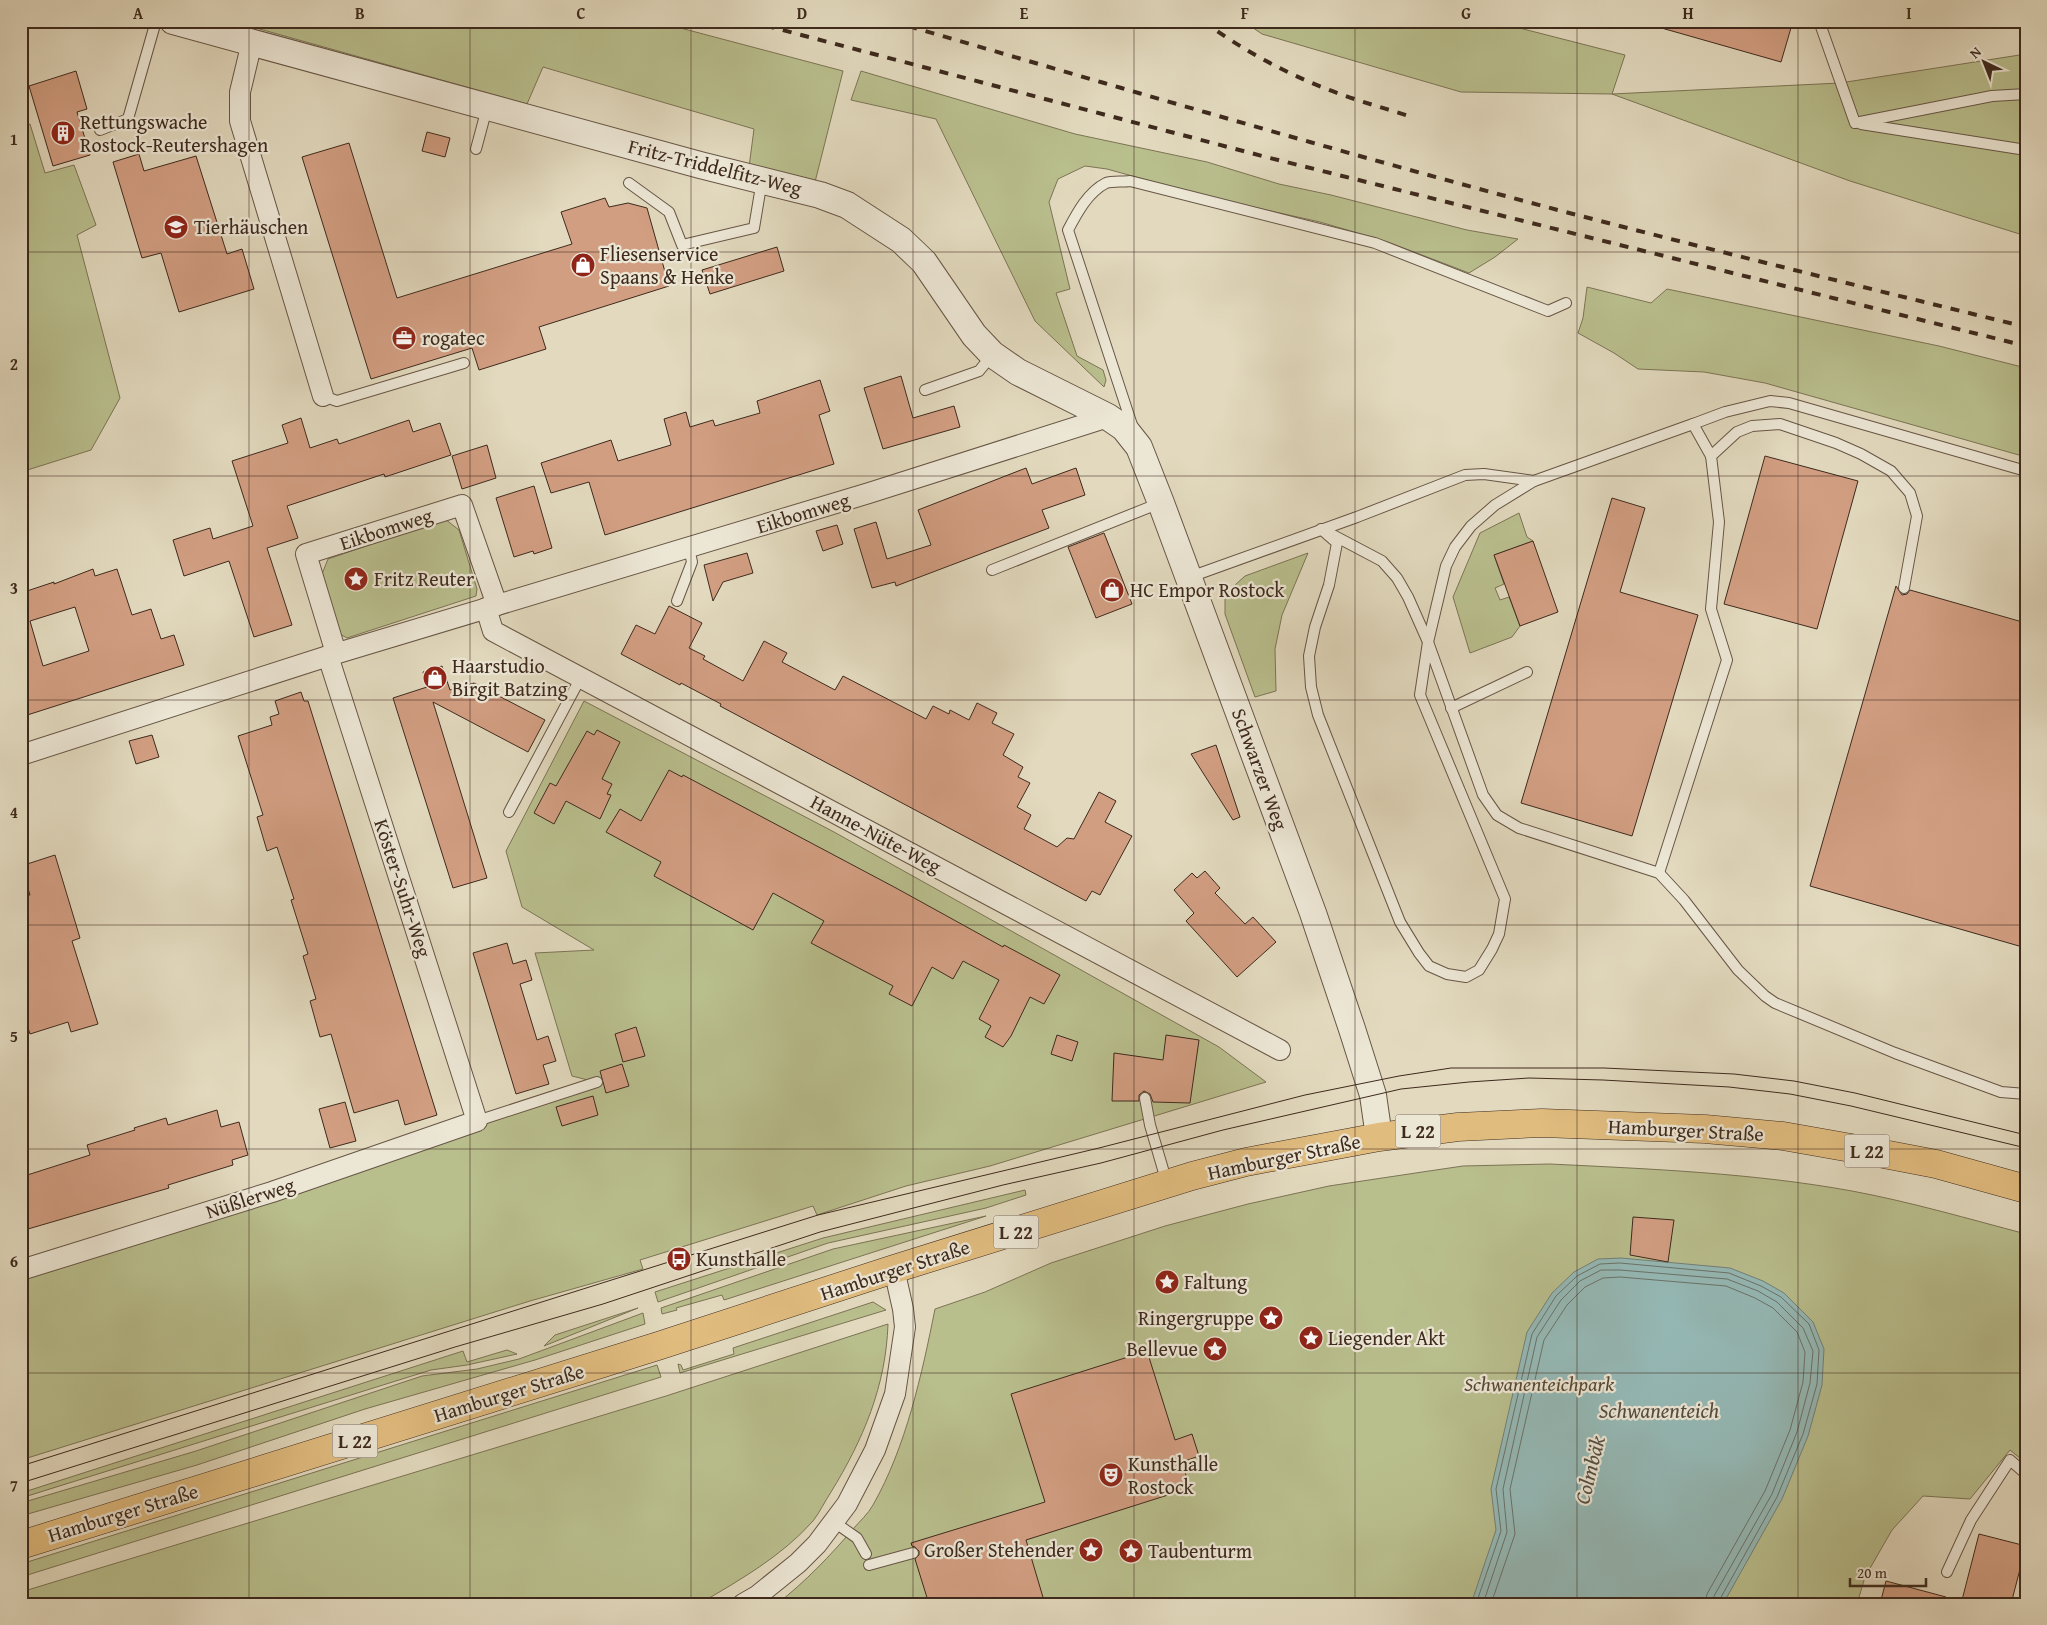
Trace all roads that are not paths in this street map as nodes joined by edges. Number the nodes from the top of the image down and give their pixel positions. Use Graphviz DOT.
graph roads {
  1 [pos="156,21"];
  2 [pos="173,21"];
  3 [pos="1819,21"];
  4 [pos="252,42"];
  5 [pos="2026,94"];
  6 [pos="487,107"];
  7 [pos="1854,123"];
  8 [pos="100,130"];
  9 [pos="476,149"];
  10 [pos="2026,150"];
  11 [pos="762,179"];
  12 [pos="629,183"];
  13 [pos="1566,303"];
  14 [pos="992,354"];
  15 [pos="464,362"];
  16 [pos="925,390"];
  17 [pos="322,396"];
  18 [pos="1108,418"];
  19 [pos="1693,424"];
  20 [pos="1139,447"];
  21 [pos="1711,456"];
  22 [pos="2026,471"];
  23 [pos="1534,481"];
  24 [pos="1161,503"];
  25 [pos="1321,530"];
  26 [pos="688,548"];
  27 [pos="992,570"];
  28 [pos="1190,578"];
  29 [pos="1904,588"];
  30 [pos="677,601"];
  31 [pos="492,606"];
  32 [pos="1428,642"];
  33 [pos="332,654"];
  34 [pos="1527,672"];
  35 [pos="581,677"];
  36 [pos="1451,708"];
  37 [pos="21,755"];
  38 [pos="509,812"];
  39 [pos="1659,873"];
  40 [pos="1280,1050"];
  41 [pos="597,1082"];
  42 [pos="2026,1094"];
  43 [pos="1145,1098"];
  44 [pos="477,1121"];
  45 [pos="1379,1137"];
  46 [pos="1168,1184"];
  47 [pos="2026,1189"];
  48 [pos="21,1270"];
  49 [pos="894,1270"];
  50 [pos="2026,1474"];
  51 [pos="834,1522"];
  52 [pos="21,1545"];
  53 [pos="913,1552"];
  54 [pos="866,1554"];
  55 [pos="869,1565"];
  56 [pos="1947,1572"];
  57 [pos="743,1604"];
  1 -- 8 [label="lane"];
  2 -- 4 [label="street, Fritz-Triddelfitz-Weg"];
  3 -- 7 [label="lane"];
  4 -- 6 [label="street, Fritz-Triddelfitz-Weg"];
  4 -- 17 [label="street"];
  5 -- 7 [label="lane"];
  6 -- 9 [label="lane"];
  6 -- 11 [label="street, Fritz-Triddelfitz-Weg"];
  7 -- 10 [label="lane"];
  11 -- 12 [label="lane"];
  11 -- 14 [label="street, Fritz-Triddelfitz-Weg"];
  13 -- 20 [label="lane"];
  14 -- 16 [label="lane"];
  14 -- 18 [label="street, Fritz-Triddelfitz-Weg"];
  15 -- 17 [label="lane"];
  18 -- 20 [label="street, Schwarzer Weg"];
  18 -- 26 [label="street, Eikbomweg"];
  19 -- 21 [label="lane"];
  19 -- 22 [label="lane"];
  19 -- 23 [label="lane"];
  20 -- 24 [label="street, Schwarzer Weg"];
  21 -- 29 [label="lane"];
  21 -- 39 [label="lane"];
  23 -- 25 [label="lane"];
  23 -- 32 [label="lane"];
  24 -- 27 [label="lane"];
  24 -- 28 [label="street, Schwarzer Weg"];
  25 -- 28 [label="lane"];
  25 -- 32 [label="lane"];
  25 -- 32 [label="lane"];
  26 -- 30 [label="lane"];
  26 -- 31 [label="street, Eikbomweg"];
  28 -- 45 [label="street, Schwarzer Weg"];
  31 -- 33 [label="street, Eikbomweg"];
  31 -- 33 [label="street, Eikbomweg"];
  31 -- 35 [label="street, Hanne-Nüte-Weg"];
  32 -- 36 [label="lane"];
  33 -- 37 [label="street, Eikbomweg"];
  33 -- 44 [label="street, Köster-Suhr-Weg"];
  34 -- 36 [label="lane"];
  35 -- 38 [label="lane"];
  35 -- 40 [label="street, Hanne-Nüte-Weg"];
  36 -- 39 [label="lane"];
  39 -- 42 [label="lane"];
  41 -- 44 [label="lane"];
  43 -- 46 [label="lane"];
  44 -- 48 [label="street, Nüßlerweg"];
  45 -- 46 [label="main road, Hamburger Straße / L 22"];
  45 -- 47 [label="main road, Hamburger Straße / L 22"];
  46 -- 49 [label="main road, Hamburger Straße / L 22"];
  49 -- 51 [label="street"];
  49 -- 52 [label="main road, Hamburger Straße / L 22"];
  50 -- 56 [label="lane"];
  51 -- 54 [label="lane"];
  51 -- 57 [label="street"];
  53 -- 55 [label="lane"];
}
